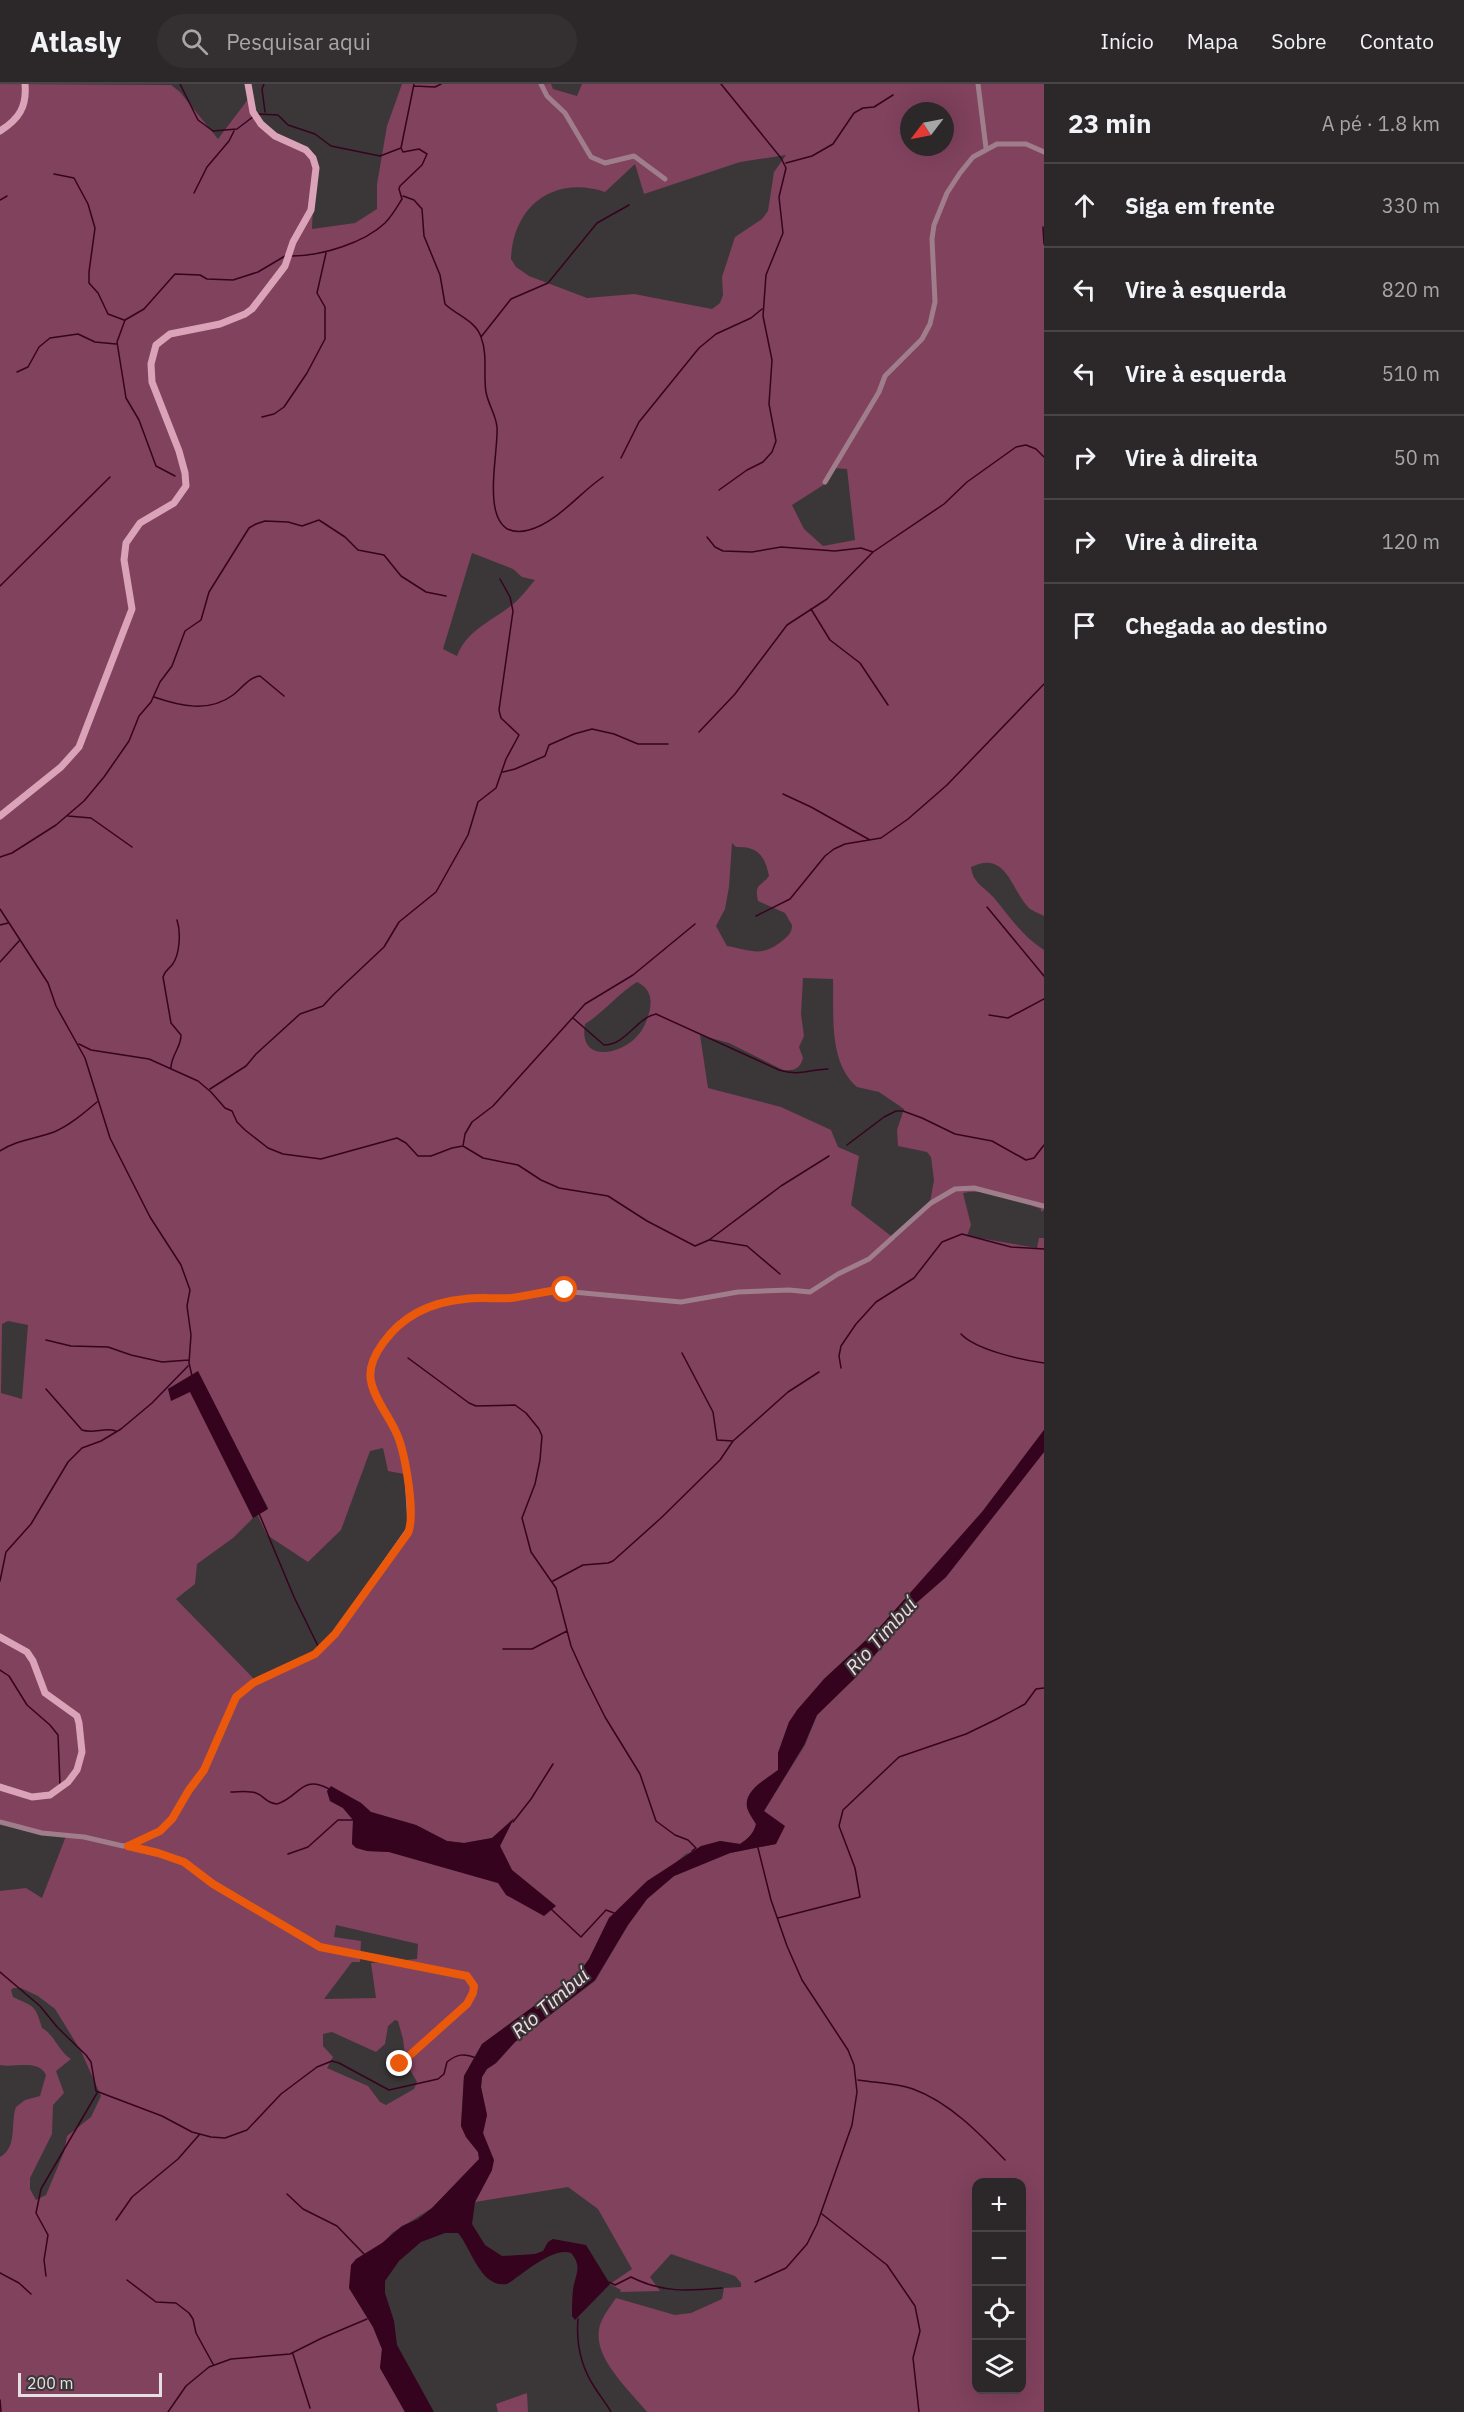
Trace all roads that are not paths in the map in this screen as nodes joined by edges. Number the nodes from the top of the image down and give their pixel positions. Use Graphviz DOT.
graph roads {
  1 [pos="25,84"];
  2 [pos="248,84"];
  3 [pos="541,84"];
  4 [pos="978,84"];
  5 [pos="0,131"];
  6 [pos="986,148"];
  7 [pos="1044,152"];
  8 [pos="665,179"];
  9 [pos="825,482"];
  10 [pos="0,816"];
  11 [pos="1044,1206"];
  12 [pos="0,1637"];
  13 [pos="0,1786"];
  14 [pos="0,1822"];
  15 [pos="128,1846"];
  16 [pos="400,2064"];
  1 -- 5 [label="street"];
  2 -- 10 [label="street"];
  3 -- 8 [label="street"];
  4 -- 6 [label="street"];
  6 -- 7 [label="street"];
  6 -- 9 [label="street"];
  11 -- 15 [label="street"];
  12 -- 13 [label="street"];
  14 -- 15 [label="street"];
  15 -- 16 [label="street"];
}
